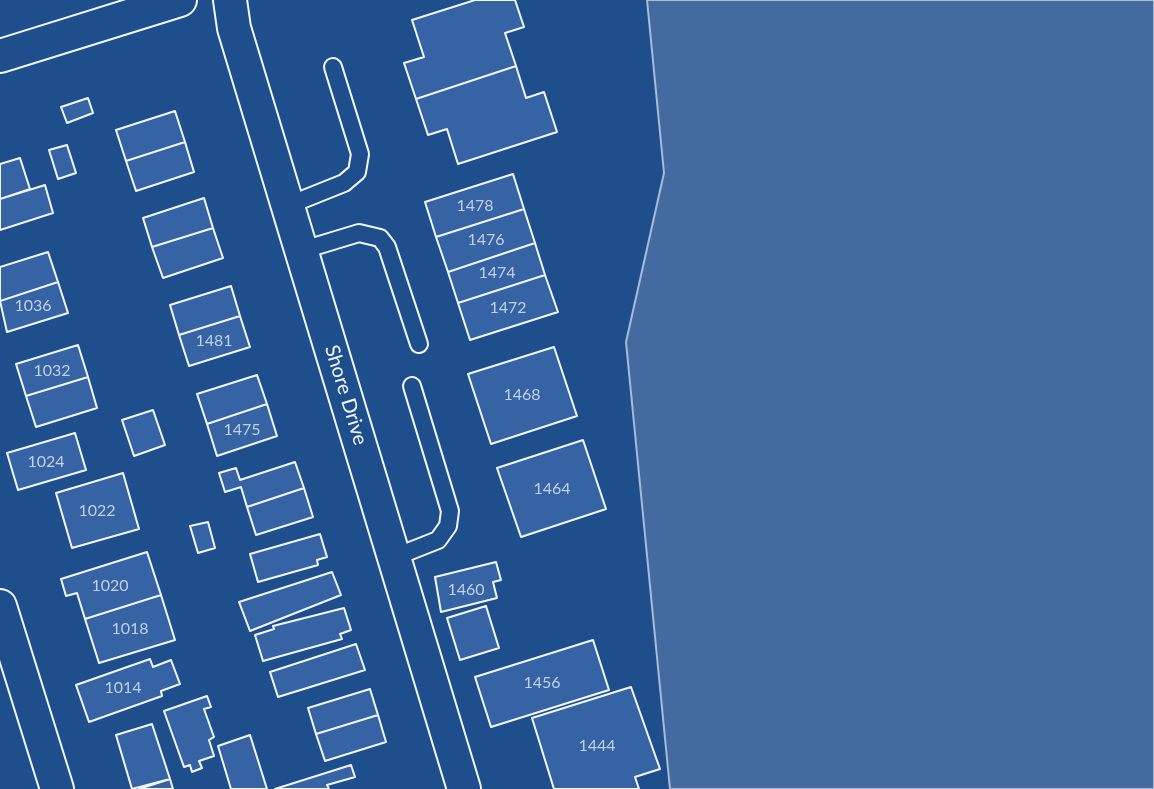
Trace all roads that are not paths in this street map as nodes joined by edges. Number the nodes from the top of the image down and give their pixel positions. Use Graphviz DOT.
graph roads {
  1 [pos="180,0"];
  2 [pos="230,0"];
  3 [pos="0,56"];
  4 [pos="333,67"];
  5 [pos="289,205"];
  6 [pos="303,250"];
  7 [pos="419,344"];
  8 [pos="412,386"];
  9 [pos="395,557"];
  10 [pos="0,606"];
  11 [pos="57,789"];
  12 [pos="464,789"];
  1 -- 3 [label="street"];
  2 -- 5 [label="street, Shore Drive"];
  4 -- 5 [label="lane"];
  5 -- 6 [label="street, Shore Drive"];
  6 -- 7 [label="lane"];
  6 -- 9 [label="street, Shore Drive"];
  8 -- 9 [label="lane"];
  9 -- 12 [label="street, Shore Drive"];
  10 -- 11 [label="street"];
}
